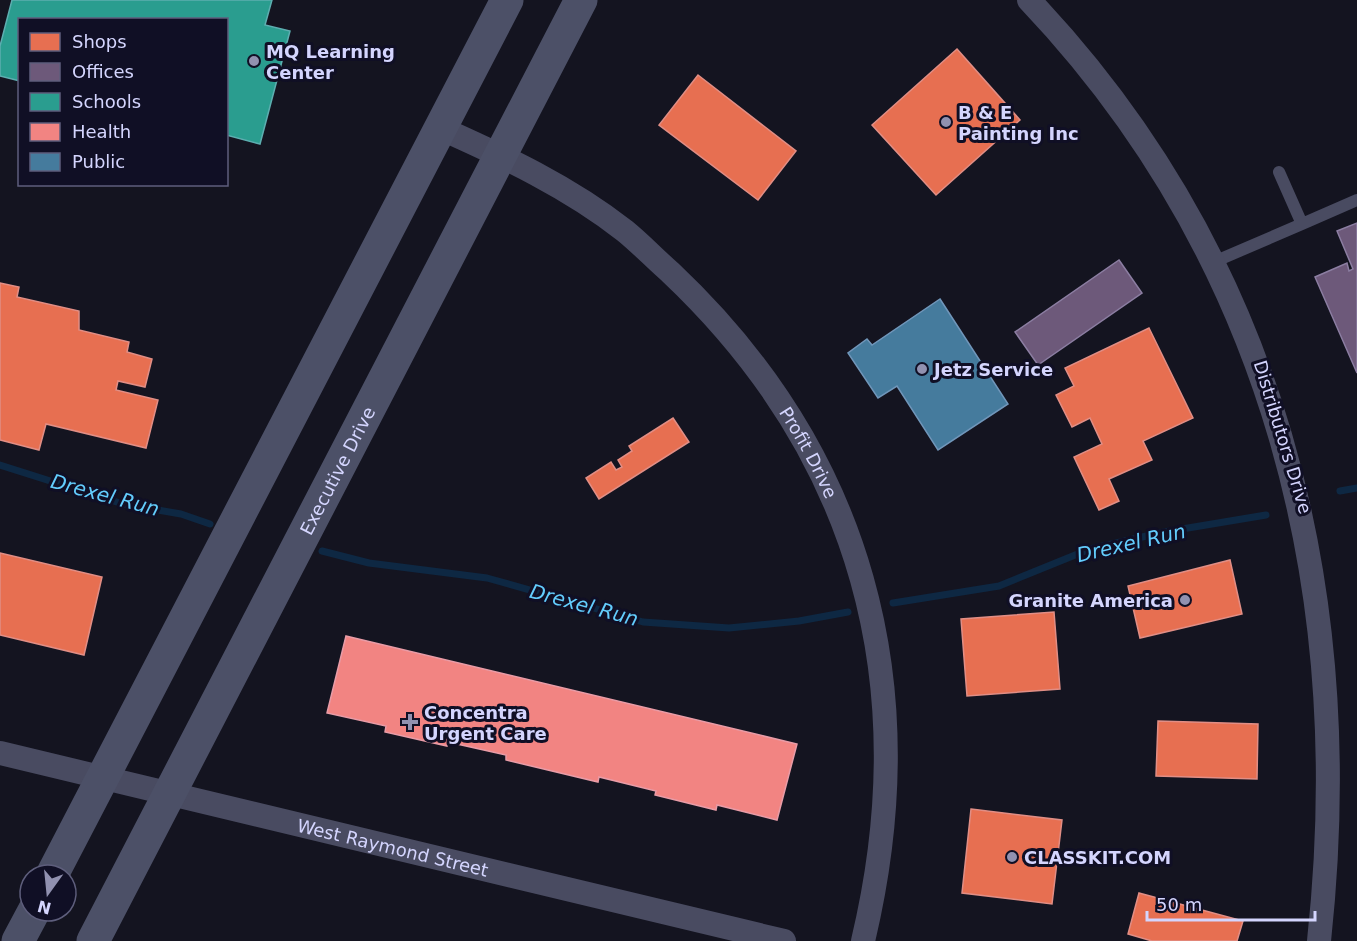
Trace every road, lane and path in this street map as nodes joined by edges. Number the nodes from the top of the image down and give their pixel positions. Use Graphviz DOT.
graph roads {
  1 [pos="507,0"];
  2 [pos="581,0"];
  3 [pos="1029,0"];
  4 [pos="440,128"];
  5 [pos="500,155"];
  6 [pos="1279,172"];
  7 [pos="1357,200"];
  8 [pos="1302,224"];
  9 [pos="1216,261"];
  10 [pos="0,753"];
  11 [pos="102,778"];
  12 [pos="169,794"];
  13 [pos="58,863"];
  14 [pos="28,923"];
  15 [pos="18,941"];
  16 [pos="93,941"];
  17 [pos="784,941"];
  18 [pos="863,941"];
  19 [pos="1319,941"];
  1 -- 4 [label="street"];
  2 -- 5 [label="street, Executive Drive"];
  3 -- 9 [label="street, Distributors Drive"];
  4 -- 5 [label="street, Profit Drive"];
  4 -- 11 [label="street"];
  5 -- 12 [label="street, Executive Drive"];
  5 -- 18 [label="street, Profit Drive"];
  6 -- 8 [label="lane"];
  7 -- 8 [label="lane"];
  8 -- 9 [label="lane"];
  9 -- 19 [label="street, Distributors Drive"];
  10 -- 11 [label="street, West Raymond Street"];
  11 -- 12 [label="street, West Raymond Street"];
  11 -- 13 [label="street"];
  12 -- 16 [label="street, Executive Drive"];
  12 -- 17 [label="street, West Raymond Street"];
  14 -- 15 [label="street"];
}
